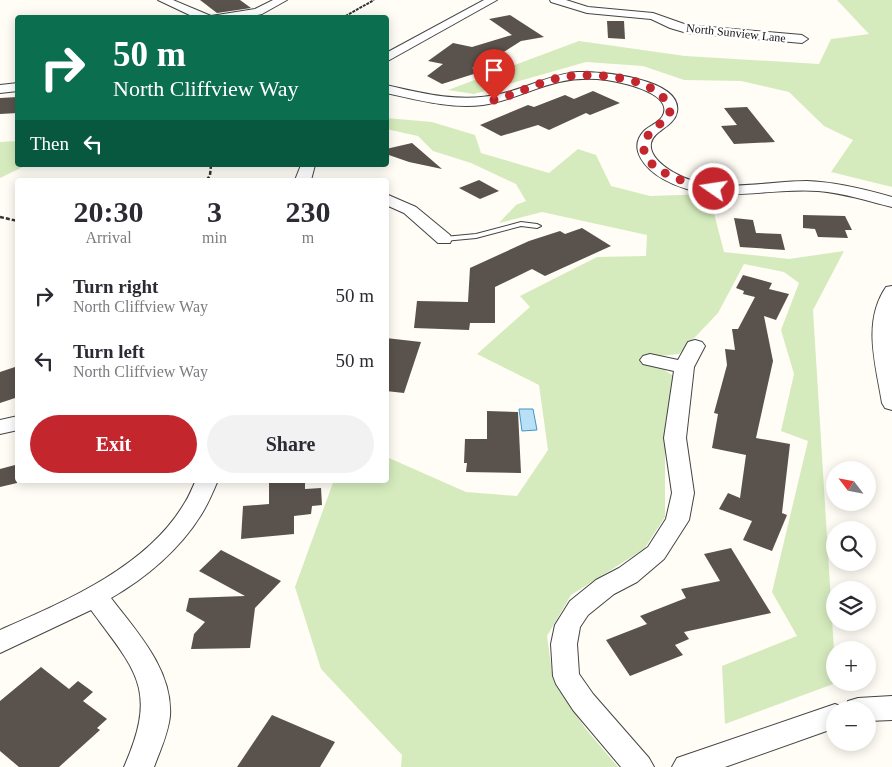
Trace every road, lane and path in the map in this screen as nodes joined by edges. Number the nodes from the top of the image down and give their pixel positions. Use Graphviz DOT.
graph roads {
  1 [pos="163,0"];
  2 [pos="282,0"];
  3 [pos="374,0"];
  4 [pos="492,0"];
  5 [pos="556,0"];
  6 [pos="200,15"];
  7 [pos="236,15"];
  8 [pos="347,15"];
  9 [pos="802,39"];
  10 [pos="389,56"];
  11 [pos="15,87"];
  12 [pos="0,88"];
  13 [pos="389,90"];
  14 [pos="389,200"];
  15 [pos="892,202"];
  16 [pos="0,217"];
  17 [pos="15,220"];
  18 [pos="537,226"];
  19 [pos="444,238"];
  20 [pos="892,291"];
  21 [pos="650,360"];
  22 [pos="890,370"];
  23 [pos="892,403"];
  24 [pos="15,424"];
  25 [pos="0,427"];
  26 [pos="206,483"];
  27 [pos="96,597"];
  28 [pos="0,642"];
  29 [pos="892,708"];
  30 [pos="876,709"];
  31 [pos="826,719"];
  32 [pos="139,767"];
  33 [pos="639,767"];
  34 [pos="687,767"];
  1 -- 6 [label="street"];
  2 -- 7 [label="street"];
  3 -- 8 [label="path"];
  4 -- 10 [label="street"];
  5 -- 9 [label="street, North Sunview Lane"];
  11 -- 12 [label="street"];
  13 -- 15 [label="street"];
  14 -- 19 [label="street"];
  16 -- 17 [label="path"];
  18 -- 19 [label="lane"];
  20 -- 22 [label="street"];
  21 -- 33 [label="street"];
  22 -- 23 [label="street"];
  24 -- 25 [label="street"];
  26 -- 27 [label="street"];
  27 -- 28 [label="street"];
  27 -- 32 [label="street"];
  29 -- 30 [label="street"];
  31 -- 34 [label="street"];
}
